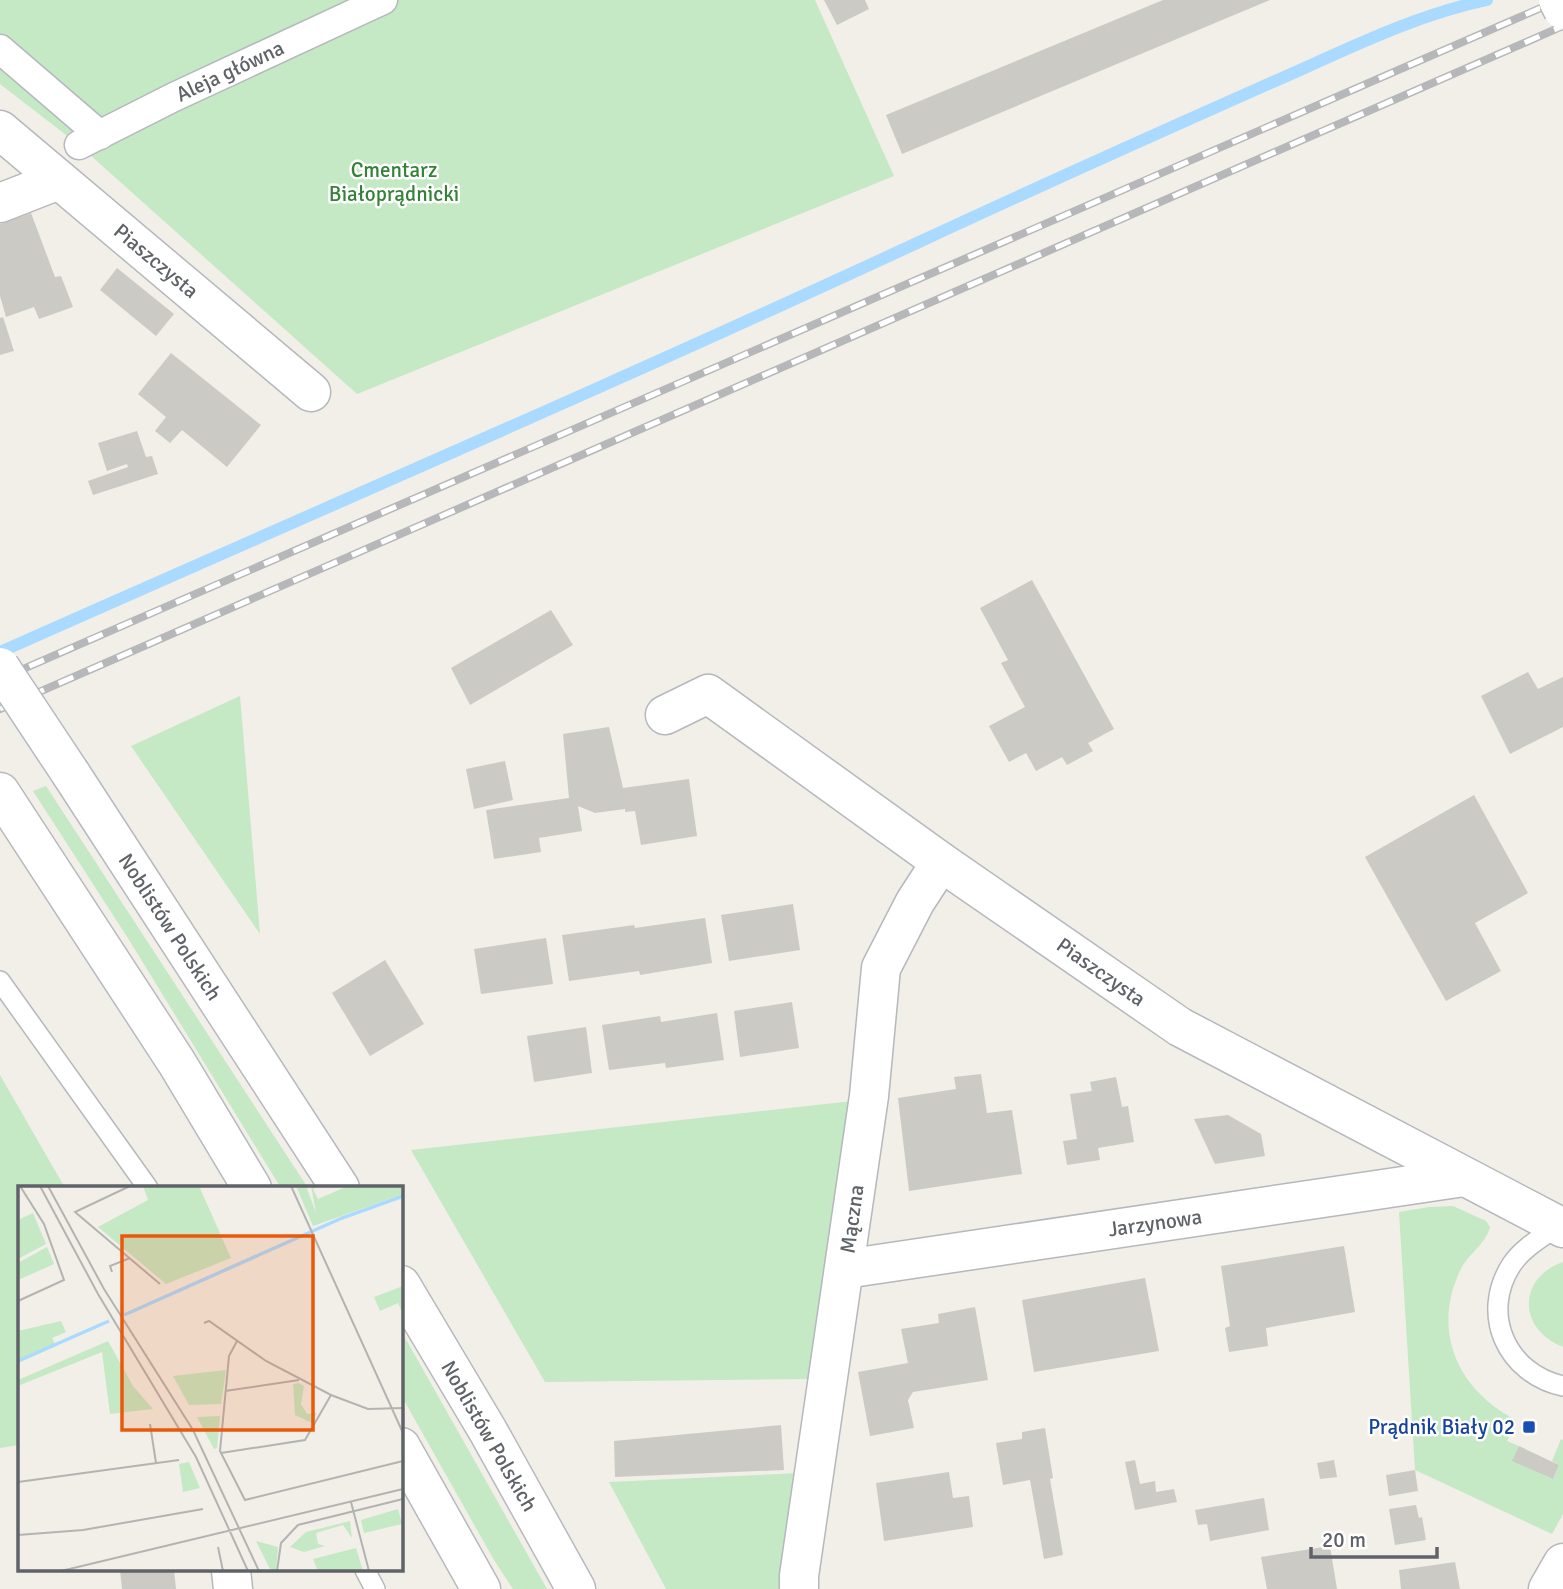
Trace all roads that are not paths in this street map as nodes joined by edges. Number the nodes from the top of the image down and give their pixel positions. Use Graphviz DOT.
graph roads {
  1 [pos="383,0"];
  2 [pos="1558,0"];
  3 [pos="1563,10"];
  4 [pos="5,50"];
  5 [pos="0,130"];
  6 [pos="59,180"];
  7 [pos="0,203"];
  8 [pos="311,392"];
  9 [pos="0,667"];
  10 [pos="665,715"];
  11 [pos="3,798"];
  12 [pos="941,862"];
  13 [pos="0,981"];
  14 [pos="1464,1177"];
  15 [pos="147,1186"];
  16 [pos="251,1186"];
  17 [pos="339,1186"];
  18 [pos="1560,1227"];
  19 [pos="845,1269"];
  20 [pos="402,1287"];
  21 [pos="1563,1386"];
  22 [pos="402,1449"];
  23 [pos="1563,1563"];
  24 [pos="366,1572"];
  25 [pos="375,1589"];
  26 [pos="481,1589"];
  27 [pos="576,1589"];
  28 [pos="799,1589"];
  29 [pos="1548,1589"];
  1 -- 4 [label="street, Aleja główna"];
  2 -- 3 [label="street, bridge"];
  5 -- 6 [label="street, Piaszczysta"];
  6 -- 7 [label="street"];
  6 -- 8 [label="street, Piaszczysta"];
  9 -- 17 [label="street, Noblistów Polskich, bridge"];
  10 -- 12 [label="street, Piaszczysta"];
  11 -- 16 [label="street"];
  12 -- 14 [label="street, Piaszczysta"];
  12 -- 19 [label="street, Mączna"];
  13 -- 15 [label="lane"];
  14 -- 18 [label="street, Piaszczysta"];
  14 -- 19 [label="street, Jarzynowa"];
  18 -- 21 [label="lane"];
  19 -- 28 [label="street, Mączna"];
  20 -- 27 [label="street, Noblistów Polskich"];
  22 -- 26 [label="street"];
  23 -- 29 [label="street"];
  24 -- 25 [label="lane"];
}
